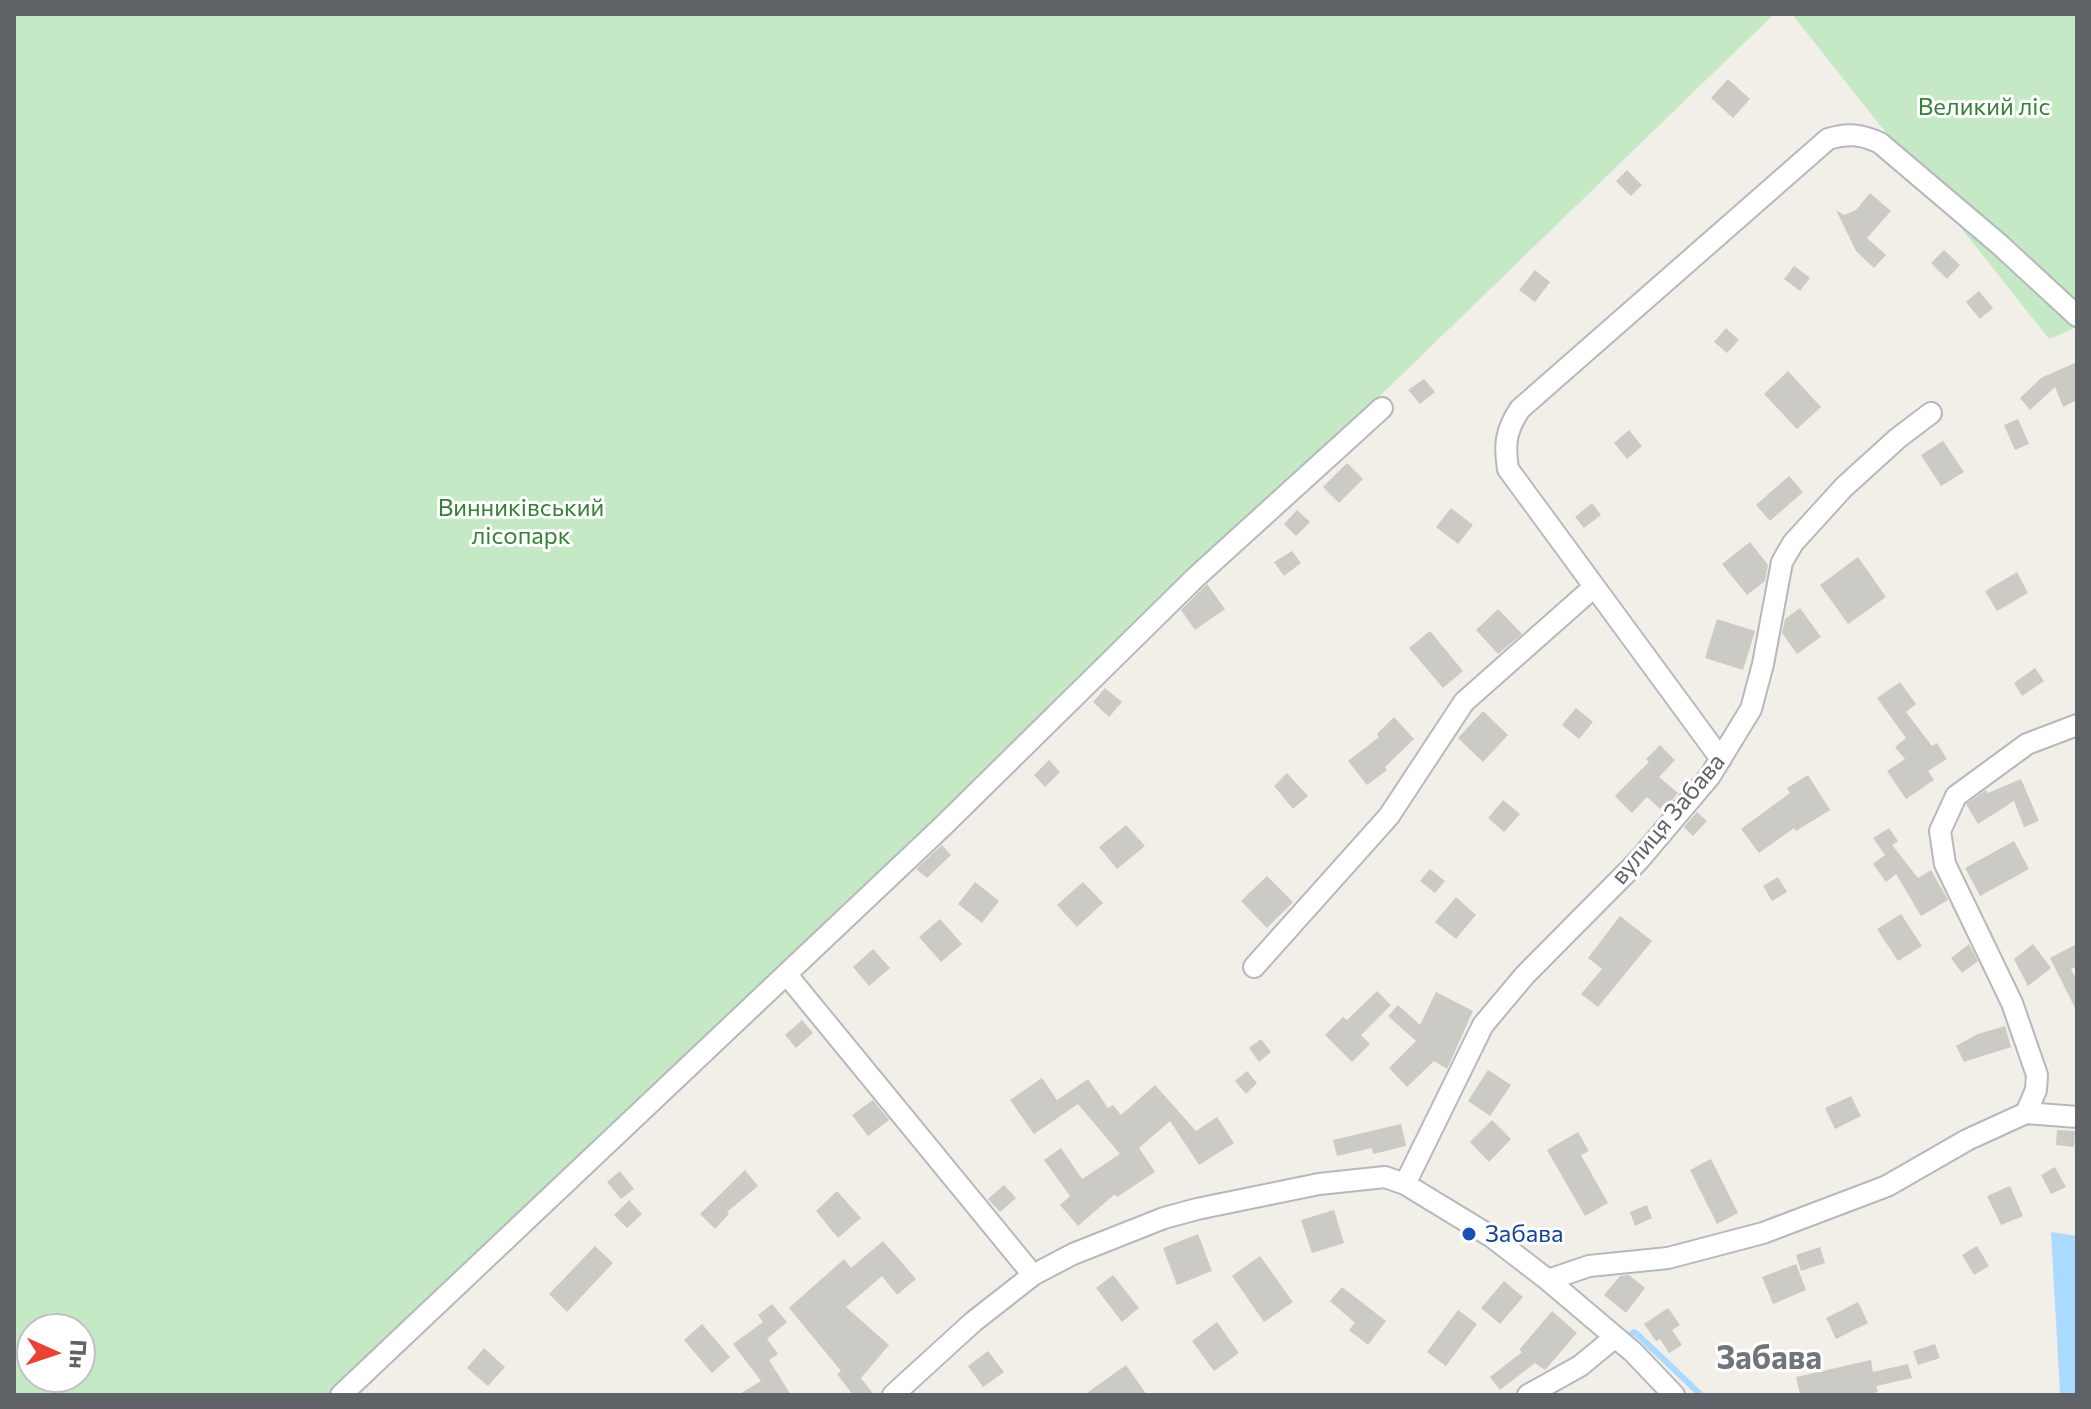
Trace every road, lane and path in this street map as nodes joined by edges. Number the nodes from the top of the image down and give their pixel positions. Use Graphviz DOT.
graph roads {
  1 [pos="2077,316"];
  2 [pos="1382,408"];
  3 [pos="1931,413"];
  4 [pos="1594,587"];
  5 [pos="2077,725"];
  6 [pos="1721,759"];
  7 [pos="1254,967"];
  8 [pos="787,975"];
  9 [pos="2026,1113"];
  10 [pos="2077,1117"];
  11 [pos="1405,1184"];
  12 [pos="1033,1275"];
  13 [pos="1548,1280"];
  14 [pos="1621,1343"];
  15 [pos="341,1395"];
  16 [pos="893,1395"];
  17 [pos="1528,1395"];
  18 [pos="1674,1395"];
  1 -- 4 [label="street"];
  2 -- 8 [label="street"];
  3 -- 6 [label="street, вулиця Забава"];
  4 -- 6 [label="street"];
  4 -- 7 [label="street"];
  5 -- 9 [label="street"];
  6 -- 11 [label="street, вулиця Забава"];
  8 -- 12 [label="street"];
  8 -- 15 [label="street"];
  9 -- 10 [label="street"];
  9 -- 13 [label="street"];
  11 -- 12 [label="street"];
  11 -- 13 [label="street"];
  12 -- 16 [label="street"];
  13 -- 14 [label="street"];
  14 -- 17 [label="street"];
  14 -- 18 [label="street"];
}
